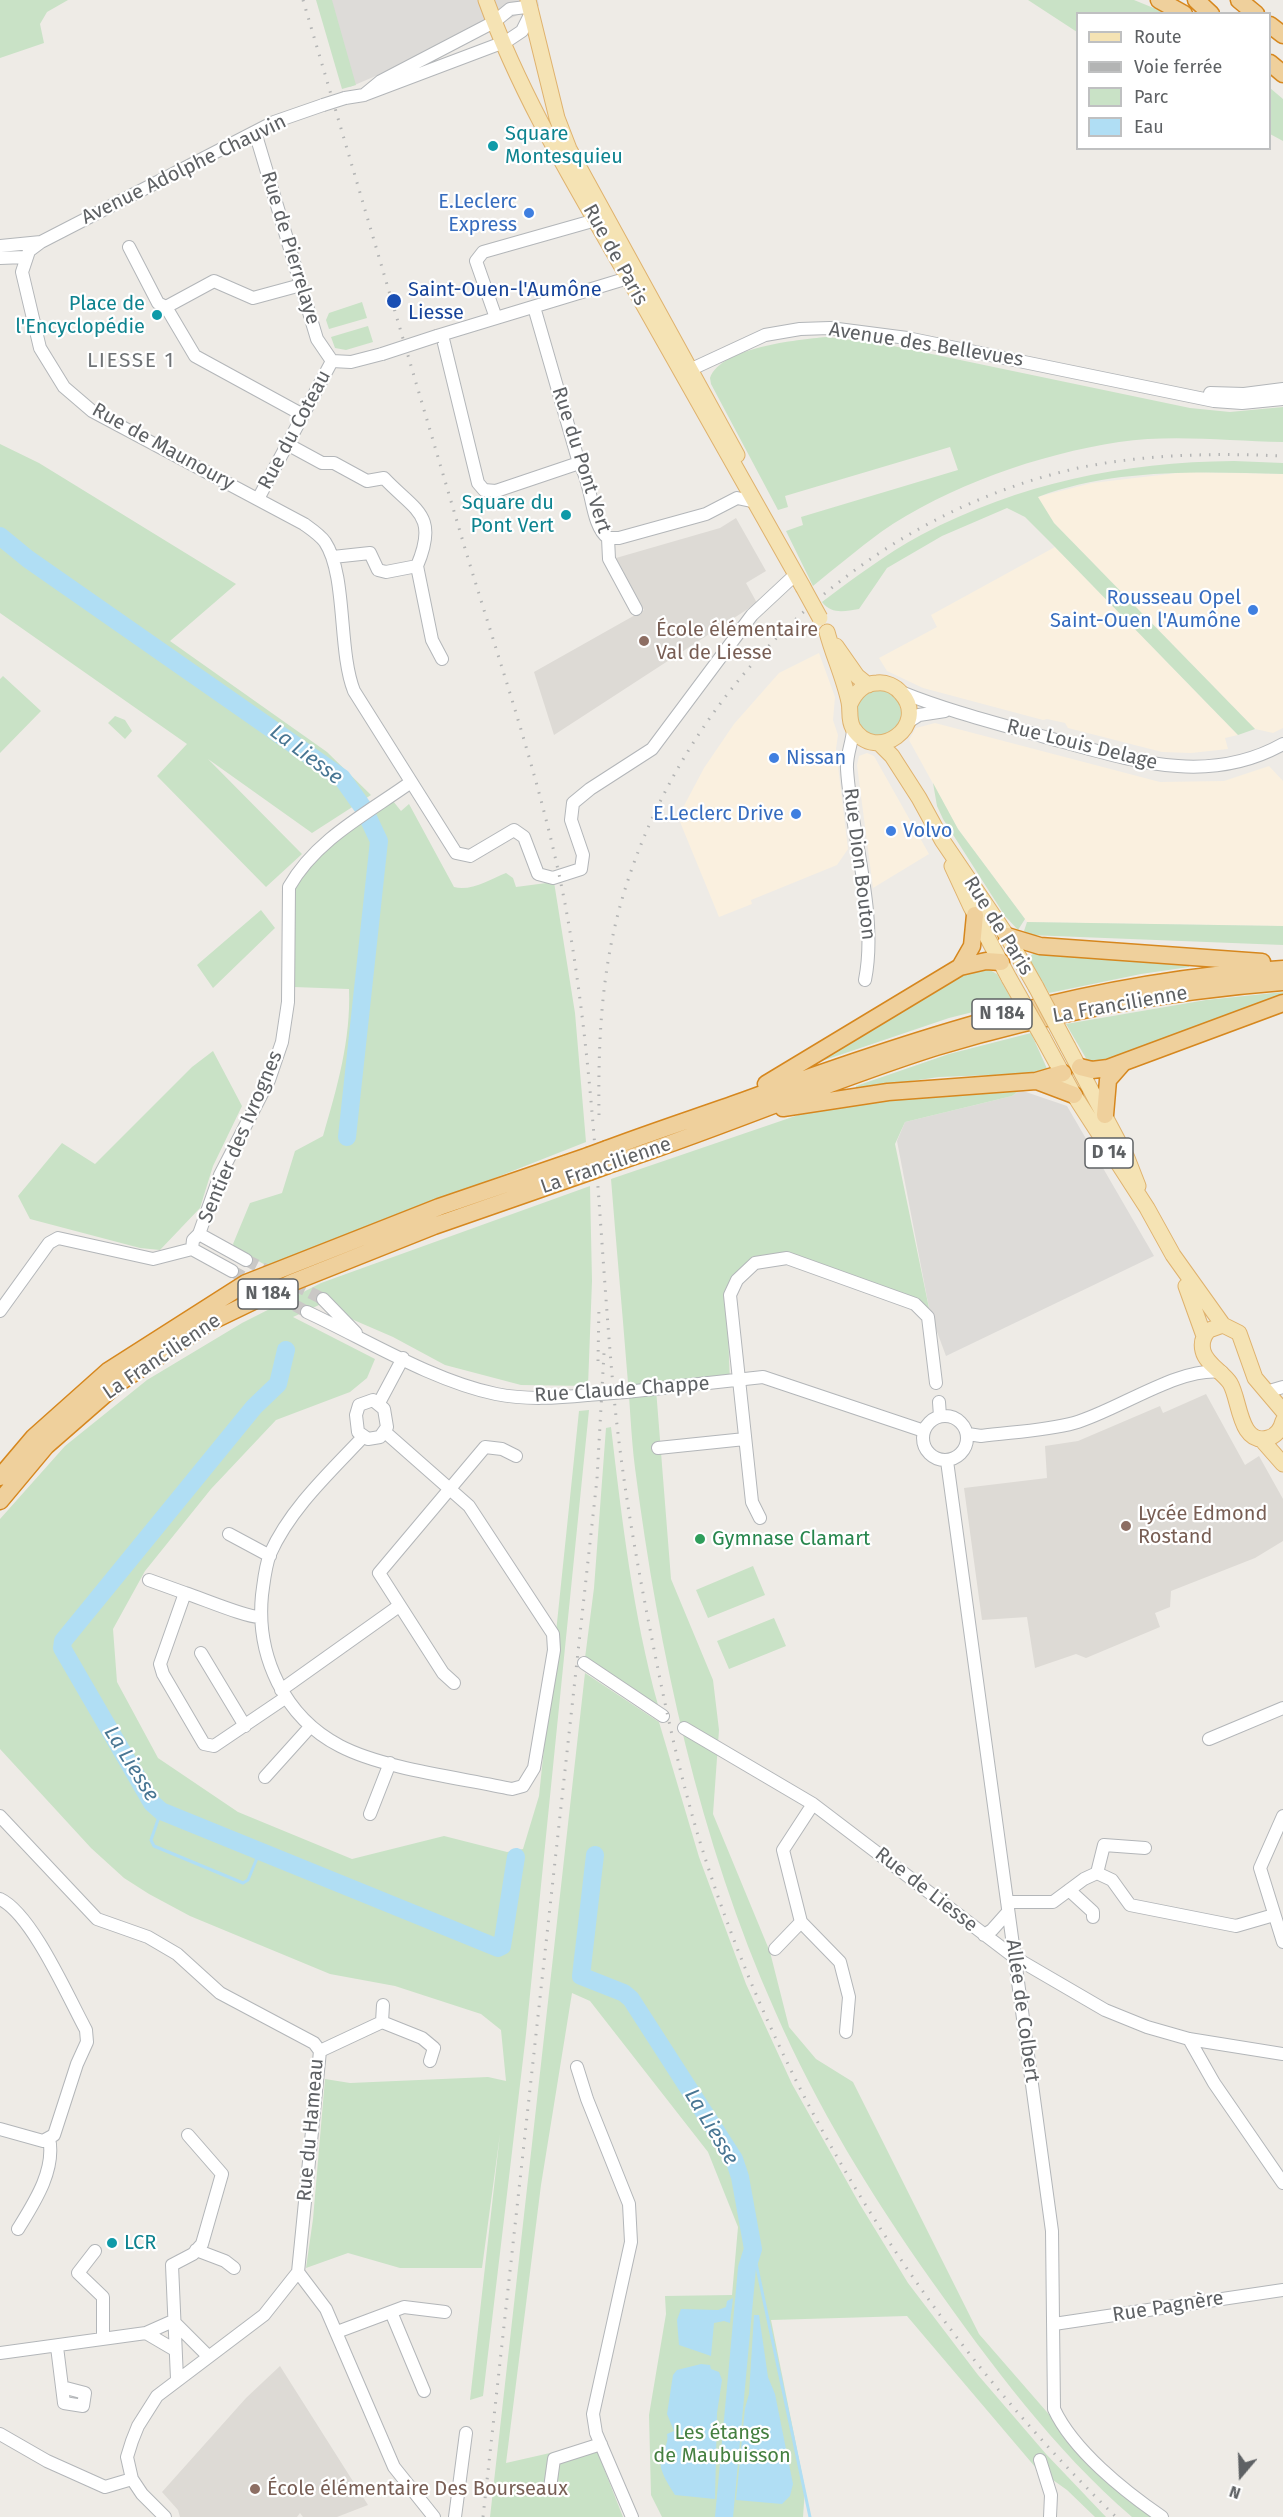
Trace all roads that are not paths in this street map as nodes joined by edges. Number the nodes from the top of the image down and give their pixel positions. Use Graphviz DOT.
graph roads {
  1 [pos="486,0"];
  2 [pos="1159,0"];
  3 [pos="1196,0"];
  4 [pos="1239,0"];
  5 [pos="530,6"];
  6 [pos="1180,12"];
  7 [pos="1209,12"];
  8 [pos="1254,12"];
  9 [pos="494,22"];
  10 [pos="503,42"];
  11 [pos="368,92"];
  12 [pos="255,132"];
  13 [pos="601,219"];
  14 [pos="41,242"];
  15 [pos="0,246"];
  16 [pos="129,246"];
  17 [pos="25,257"];
  18 [pos="0,258"];
  19 [pos="633,275"];
  20 [pos="301,285"];
  21 [pos="165,307"];
  22 [pos="534,307"];
  23 [pos="496,318"];
  24 [pos="440,336"];
  25 [pos="332,361"];
  26 [pos="686,372"];
  27 [pos="1283,389"];
  28 [pos="1178,392"];
  29 [pos="1283,399"];
  30 [pos="303,415"];
  31 [pos="288,444"];
  32 [pos="579,463"];
  33 [pos="258,499"];
  34 [pos="756,503"];
  35 [pos="608,538"];
  36 [pos="333,557"];
  37 [pos="417,566"];
  38 [pos="799,580"];
  39 [pos="636,609"];
  40 [pos="827,632"];
  41 [pos="442,659"];
  42 [pos="868,685"];
  43 [pos="901,692"];
  44 [pos="850,704"];
  45 [pos="950,711"];
  46 [pos="853,728"];
  47 [pos="904,728"];
  48 [pos="874,742"];
  49 [pos="1283,744"];
  50 [pos="851,748"];
  51 [pos="411,782"];
  52 [pos="919,798"];
  53 [pos="942,840"];
  54 [pos="975,915"];
  55 [pos="1007,936"];
  56 [pos="1040,946"];
  57 [pos="1283,963"];
  58 [pos="960,967"];
  59 [pos="1283,969"];
  60 [pos="1015,971"];
  61 [pos="865,980"];
  62 [pos="1283,982"];
  63 [pos="1283,1003"];
  64 [pos="1054,1046"];
  65 [pos="1125,1062"];
  66 [pos="1073,1066"];
  67 [pos="1036,1081"];
  68 [pos="1074,1095"];
  69 [pos="738,1110"];
  70 [pos="1105,1115"];
  71 [pos="589,1164"];
  72 [pos="1147,1208"];
  73 [pos="199,1234"];
  74 [pos="192,1249"];
  75 [pos="1173,1256"];
  76 [pos="246,1260"];
  77 [pos="232,1271"];
  78 [pos="323,1299"];
  79 [pos="0,1311"];
  80 [pos="307,1312"];
  81 [pos="1223,1325"];
  82 [pos="361,1338"];
  83 [pos="1204,1343"];
  84 [pos="403,1358"];
  85 [pos="1222,1372"];
  86 [pos="1192,1373"];
  87 [pos="741,1380"];
  88 [pos="936,1383"];
  89 [pos="1283,1387"];
  90 [pos="1266,1392"];
  91 [pos="939,1402"];
  92 [pos="379,1403"];
  93 [pos="1283,1411"];
  94 [pos="940,1416"];
  95 [pos="1282,1428"];
  96 [pos="924,1431"];
  97 [pos="385,1432"];
  98 [pos="968,1434"];
  99 [pos="363,1437"];
  100 [pos="1261,1438"];
  101 [pos="745,1439"];
  102 [pos="658,1448"];
  103 [pos="516,1456"];
  104 [pos="947,1461"];
  105 [pos="1283,1464"];
  106 [pos="0,1477"];
  107 [pos="452,1488"];
  108 [pos="0,1501"];
  109 [pos="760,1518"];
  110 [pos="229,1534"];
  111 [pos="270,1556"];
  112 [pos="149,1580"];
  113 [pos="185,1593"];
  114 [pos="399,1606"];
  115 [pos="260,1617"];
  116 [pos="201,1653"];
  117 [pos="584,1664"];
  118 [pos="454,1683"];
  119 [pos="283,1694"];
  120 [pos="1283,1708"];
  121 [pos="663,1716"];
  122 [pos="244,1726"];
  123 [pos="310,1727"];
  124 [pos="684,1728"];
  125 [pos="1209,1738"];
  126 [pos="390,1763"];
  127 [pos="265,1777"];
  128 [pos="813,1804"];
  129 [pos="370,1814"];
  130 [pos="0,1816"];
  131 [pos="1283,1816"];
  132 [pos="1144,1848"];
  133 [pos="1097,1874"];
  134 [pos="1069,1890"];
  135 [pos="0,1899"];
  136 [pos="1008,1907"];
  137 [pos="1274,1915"];
  138 [pos="1094,1917"];
  139 [pos="801,1922"];
  140 [pos="984,1935"];
  141 [pos="1283,1942"];
  142 [pos="776,1949"];
  143 [pos="1014,1957"];
  144 [pos="383,2005"];
  145 [pos="382,2022"];
  146 [pos="846,2032"];
  147 [pos="1189,2039"];
  148 [pos="320,2051"];
  149 [pos="1283,2054"];
  150 [pos="430,2061"];
  151 [pos="577,2067"];
  152 [pos="0,2129"];
  153 [pos="188,2135"];
  154 [pos="49,2138"];
  155 [pos="1283,2182"];
  156 [pos="18,2229"];
  157 [pos="196,2250"];
  158 [pos="95,2251"];
  159 [pos="234,2268"];
  160 [pos="298,2272"];
  161 [pos="1283,2290"];
  162 [pos="391,2312"];
  163 [pos="445,2312"];
  164 [pos="173,2321"];
  165 [pos="1054,2324"];
  166 [pos="337,2332"];
  167 [pos="146,2333"];
  168 [pos="103,2338"];
  169 [pos="57,2347"];
  170 [pos="175,2350"];
  171 [pos="0,2354"];
  172 [pos="208,2356"];
  173 [pos="177,2379"];
  174 [pos="62,2387"];
  175 [pos="424,2391"];
  176 [pos="466,2433"];
  177 [pos="0,2434"];
  178 [pos="601,2444"];
  179 [pos="1040,2460"];
  180 [pos="132,2479"];
  181 [pos="550,2488"];
  182 [pos="165,2517"];
  183 [pos="434,2517"];
  184 [pos="455,2517"];
  185 [pos="632,2517"];
  186 [pos="1050,2517"];
  187 [pos="1162,2517"];
  1 -- 9 [label="main road, Rue de Paris"];
  2 -- 6 [label="highway"];
  3 -- 7 [label="highway"];
  4 -- 8 [label="highway"];
  5 -- 9 [label="street, Avenue Adolphe Chauvin"];
  5 -- 10 [label="street, Avenue Adolphe Chauvin"];
  5 -- 13 [label="main road, Rue de Paris"];
  9 -- 10 [label="main road, Rue de Paris"];
  9 -- 11 [label="street, Avenue Adolphe Chauvin"];
  10 -- 11 [label="street, Avenue Adolphe Chauvin"];
  10 -- 13 [label="main road, Rue de Paris"];
  11 -- 12 [label="street, Avenue Adolphe Chauvin, bridge"];
  12 -- 14 [label="street, Avenue Adolphe Chauvin"];
  12 -- 20 [label="street, Rue de Pierrelaye"];
  13 -- 19 [label="main road, Rue de Paris"];
  13 -- 23 [label="street"];
  14 -- 15 [label="street"];
  14 -- 17 [label="street"];
  16 -- 21 [label="street"];
  17 -- 18 [label="street"];
  17 -- 33 [label="street, Rue de Maunoury"];
  19 -- 22 [label="street"];
  19 -- 26 [label="main road, Rue de Paris"];
  20 -- 21 [label="street"];
  20 -- 25 [label="street, Rue de Pierrelaye"];
  21 -- 30 [label="street"];
  22 -- 23 [label="street"];
  22 -- 32 [label="street, Rue du Pont Vert"];
  23 -- 24 [label="street"];
  24 -- 25 [label="street, bridge"];
  24 -- 32 [label="street"];
  25 -- 30 [label="street, Rue du Coteau"];
  26 -- 28 [label="street, Avenue des Bellevues"];
  26 -- 34 [label="main road, Rue de Paris"];
  27 -- 28 [label="street, Avenue des Bellevues"];
  28 -- 29 [label="street, Avenue des Bellevues"];
  30 -- 31 [label="street, Rue du Coteau"];
  31 -- 33 [label="street, Rue du Coteau"];
  31 -- 37 [label="street"];
  32 -- 35 [label="street, Rue du Pont Vert"];
  33 -- 36 [label="street, Rue de Maunoury"];
  34 -- 35 [label="street"];
  34 -- 38 [label="main road, Rue de Paris"];
  35 -- 39 [label="street, Rue du Pont Vert"];
  36 -- 37 [label="street"];
  36 -- 51 [label="street"];
  37 -- 41 [label="street"];
  38 -- 40 [label="main road, Rue de Paris, bridge"];
  38 -- 51 [label="street"];
  40 -- 42 [label="main road"];
  40 -- 44 [label="main road"];
  42 -- 43 [label="main road"];
  42 -- 44 [label="main road"];
  43 -- 45 [label="street, Rue Louis Delage"];
  43 -- 47 [label="main road, Rue de Paris"];
  44 -- 46 [label="main road"];
  45 -- 47 [label="street"];
  45 -- 49 [label="street, Rue Louis Delage"];
  46 -- 48 [label="main road, Rue de Paris"];
  46 -- 50 [label="street, Rue Dion Bouton"];
  47 -- 48 [label="main road"];
  47 -- 52 [label="main road, Rue de Paris / D 14"];
  48 -- 50 [label="street"];
  48 -- 52 [label="main road, Rue de Paris / D 14"];
  50 -- 61 [label="street, Rue Dion Bouton"];
  51 -- 73 [label="street, Sentier des Ivrognes"];
  52 -- 53 [label="main road, Rue de Paris / D 14"];
  53 -- 54 [label="main road, Rue de Paris / D 14"];
  53 -- 55 [label="main road, Rue de Paris / D 14"];
  54 -- 58 [label="highway"];
  54 -- 60 [label="main road, Rue de Paris / D 14"];
  55 -- 56 [label="highway"];
  55 -- 60 [label="main road, Rue de Paris / D 14"];
  56 -- 57 [label="highway"];
  56 -- 60 [label="highway"];
  58 -- 60 [label="highway"];
  58 -- 69 [label="highway"];
  59 -- 69 [label="highway, La Francilienne / N 184"];
  60 -- 64 [label="main road, Rue de Paris / D 14, bridge"];
  60 -- 64 [label="main road, Rue de Paris / D 14, bridge"];
  62 -- 69 [label="highway, La Francilienne / N 184"];
  63 -- 65 [label="highway"];
  64 -- 66 [label="main road, Rue de Paris / D 14"];
  65 -- 66 [label="highway"];
  65 -- 70 [label="highway"];
  66 -- 67 [label="highway"];
  66 -- 68 [label="main road, Rue de Paris / D 14"];
  66 -- 70 [label="main road, Rue de Paris / D 14"];
  67 -- 68 [label="highway"];
  67 -- 69 [label="highway"];
  68 -- 72 [label="main road, Rue de Paris / D 14"];
  69 -- 71 [label="highway, La Francilienne / N 184, bridge"];
  70 -- 72 [label="main road, Rue de Paris / D 14"];
  71 -- 106 [label="highway, La Francilienne / N 184"];
  71 -- 108 [label="highway, La Francilienne / N 184"];
  72 -- 75 [label="main road, Rue de Paris / D 14"];
  73 -- 74 [label="street, Sentier des Ivrognes"];
  73 -- 76 [label="street"];
  74 -- 77 [label="street"];
  74 -- 79 [label="street"];
  75 -- 81 [label="main road, Rue de Paris / D 14"];
  75 -- 83 [label="main road, Rue de Paris / D 14"];
  78 -- 82 [label="street"];
  80 -- 82 [label="street"];
  81 -- 83 [label="main road"];
  81 -- 90 [label="main road, Rue de Paris"];
  82 -- 84 [label="street"];
  83 -- 85 [label="main road, Rue de Paris"];
  83 -- 86 [label="street"];
  84 -- 87 [label="street, Rue Claude Chappe, bridge"];
  84 -- 92 [label="street"];
  85 -- 86 [label="street"];
  85 -- 100 [label="main road, Rue de Paris"];
  86 -- 98 [label="street"];
  87 -- 88 [label="street"];
  87 -- 96 [label="street, Rue Claude Chappe"];
  87 -- 101 [label="street"];
  89 -- 90 [label="street"];
  90 -- 93 [label="main road, Rue de Paris"];
  91 -- 94 [label="street"];
  92 -- 97 [label="street"];
  92 -- 99 [label="street"];
  94 -- 96 [label="street"];
  94 -- 98 [label="street"];
  95 -- 100 [label="main road"];
  96 -- 104 [label="street"];
  97 -- 99 [label="street"];
  97 -- 107 [label="street"];
  98 -- 104 [label="street"];
  99 -- 111 [label="street"];
  100 -- 105 [label="main road, Rue de Paris"];
  101 -- 102 [label="street"];
  101 -- 109 [label="street"];
  103 -- 107 [label="street"];
  104 -- 136 [label="street, Allée de Colbert"];
  107 -- 114 [label="street"];
  107 -- 126 [label="street"];
  110 -- 111 [label="street"];
  111 -- 115 [label="street"];
  112 -- 113 [label="street"];
  113 -- 115 [label="street"];
  113 -- 122 [label="street"];
  114 -- 118 [label="street"];
  114 -- 119 [label="street"];
  115 -- 119 [label="street"];
  116 -- 122 [label="street"];
  117 -- 121 [label="street"];
  119 -- 122 [label="street"];
  119 -- 123 [label="street"];
  120 -- 125 [label="street"];
  123 -- 126 [label="street"];
  123 -- 127 [label="street"];
  124 -- 128 [label="street, Rue de Liesse"];
  126 -- 129 [label="street"];
  128 -- 139 [label="street"];
  128 -- 140 [label="street, Rue de Liesse"];
  130 -- 148 [label="street, Rue du Hameau"];
  131 -- 137 [label="street"];
  132 -- 133 [label="street"];
  133 -- 134 [label="street"];
  133 -- 137 [label="street"];
  134 -- 136 [label="street"];
  134 -- 138 [label="street"];
  135 -- 154 [label="street"];
  136 -- 140 [label="street"];
  136 -- 143 [label="street, Allée de Colbert"];
  137 -- 141 [label="street"];
  139 -- 142 [label="street"];
  139 -- 146 [label="street"];
  140 -- 143 [label="street, Rue de Liesse"];
  143 -- 147 [label="street, Rue de Liesse"];
  143 -- 165 [label="street, Allée de Colbert"];
  144 -- 145 [label="street"];
  145 -- 148 [label="street"];
  145 -- 150 [label="street"];
  147 -- 149 [label="street, Rue de Liesse"];
  147 -- 155 [label="street"];
  148 -- 160 [label="street, Rue du Hameau"];
  151 -- 178 [label="street"];
  152 -- 154 [label="street"];
  153 -- 157 [label="street"];
  154 -- 156 [label="street"];
  157 -- 159 [label="street"];
  157 -- 164 [label="street"];
  158 -- 168 [label="street"];
  160 -- 166 [label="street"];
  160 -- 172 [label="street"];
  161 -- 165 [label="street, Rue Pagnère"];
  162 -- 163 [label="street"];
  162 -- 166 [label="street"];
  162 -- 175 [label="street"];
  164 -- 167 [label="street"];
  164 -- 170 [label="street"];
  164 -- 172 [label="street"];
  165 -- 187 [label="street, Allée de Colbert"];
  166 -- 183 [label="street"];
  167 -- 168 [label="street"];
  167 -- 170 [label="street"];
  168 -- 169 [label="street"];
  169 -- 171 [label="street"];
  169 -- 174 [label="street"];
  170 -- 173 [label="street"];
  172 -- 173 [label="street"];
  173 -- 180 [label="street"];
  176 -- 184 [label="street"];
  177 -- 180 [label="street"];
  178 -- 181 [label="street"];
  178 -- 185 [label="street"];
  179 -- 186 [label="street"];
  180 -- 182 [label="street"];
}
